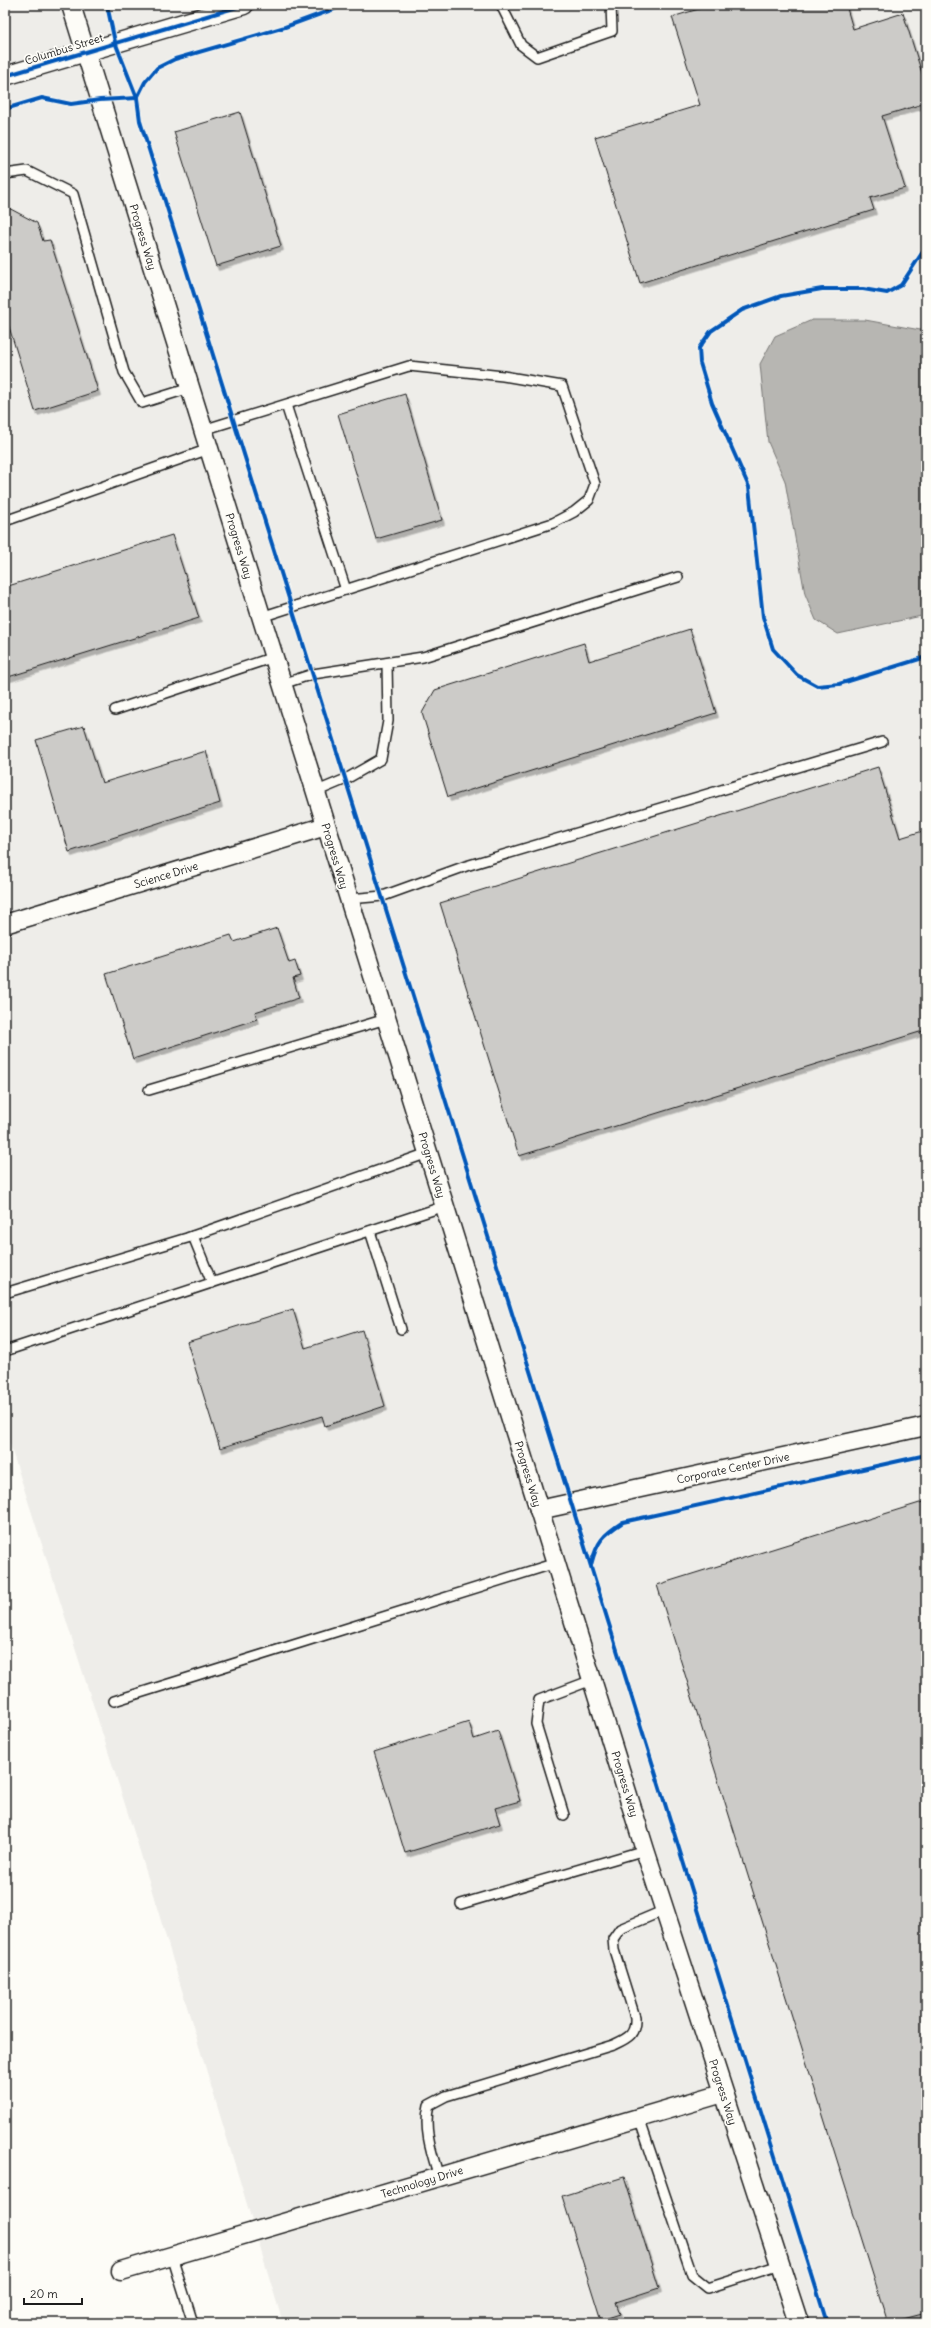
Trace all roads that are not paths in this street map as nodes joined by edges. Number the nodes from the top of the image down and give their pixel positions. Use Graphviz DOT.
graph roads {
  1 [pos="71,5"];
  2 [pos="244,5"];
  3 [pos="501,5"];
  4 [pos="611,5"];
  5 [pos="85,52"];
  6 [pos="5,76"];
  7 [pos="5,174"];
  8 [pos="190,388"];
  9 [pos="286,404"];
  10 [pos="203,430"];
  11 [pos="209,450"];
  12 [pos="5,521"];
  13 [pos="678,577"];
  14 [pos="346,590"];
  15 [pos="261,617"];
  16 [pos="274,657"];
  17 [pos="387,663"];
  18 [pos="282,684"];
  19 [pos="115,710"];
  20 [pos="882,742"];
  21 [pos="316,792"];
  22 [pos="326,826"];
  23 [pos="349,899"];
  24 [pos="5,924"];
  25 [pos="386,1019"];
  26 [pos="148,1090"];
  27 [pos="428,1153"];
  28 [pos="445,1206"];
  29 [pos="370,1231"];
  30 [pos="193,1236"];
  31 [pos="212,1283"];
  32 [pos="5,1293"];
  33 [pos="401,1328"];
  34 [pos="5,1350"];
  35 [pos="926,1426"];
  36 [pos="539,1510"];
  37 [pos="556,1563"];
  38 [pos="592,1680"];
  39 [pos="114,1701"];
  40 [pos="564,1815"];
  41 [pos="645,1850"];
  42 [pos="461,1904"];
  43 [pos="665,1910"];
  44 [pos="724,2093"];
  45 [pos="639,2118"];
  46 [pos="439,2177"];
  47 [pos="172,2256"];
  48 [pos="780,2266"];
  49 [pos="120,2271"];
  50 [pos="193,2323"];
  51 [pos="799,2323"];
  1 -- 5 [label="street, Progress Way"];
  2 -- 5 [label="street, Columbus Street"];
  3 -- 4 [label="lane"];
  5 -- 6 [label="street, Columbus Street"];
  5 -- 8 [label="street, Progress Way"];
  7 -- 8 [label="lane"];
  8 -- 10 [label="street, Progress Way"];
  9 -- 10 [label="lane"];
  9 -- 14 [label="lane"];
  9 -- 14 [label="lane"];
  10 -- 11 [label="street, Progress Way"];
  11 -- 12 [label="lane"];
  11 -- 15 [label="street, Progress Way"];
  13 -- 17 [label="lane"];
  14 -- 15 [label="lane"];
  15 -- 16 [label="street, Progress Way"];
  16 -- 18 [label="street, Progress Way"];
  16 -- 19 [label="lane"];
  17 -- 18 [label="lane"];
  17 -- 21 [label="lane"];
  18 -- 21 [label="street, Progress Way"];
  20 -- 23 [label="lane"];
  21 -- 22 [label="street, Progress Way"];
  22 -- 23 [label="street, Progress Way"];
  22 -- 24 [label="street, Science Drive"];
  23 -- 25 [label="street, Progress Way"];
  25 -- 26 [label="lane"];
  25 -- 27 [label="street, Progress Way"];
  27 -- 28 [label="street, Progress Way"];
  27 -- 30 [label="lane"];
  28 -- 29 [label="lane"];
  28 -- 36 [label="street, Progress Way"];
  29 -- 31 [label="lane"];
  29 -- 33 [label="lane"];
  30 -- 31 [label="lane"];
  30 -- 32 [label="lane"];
  31 -- 34 [label="lane"];
  35 -- 36 [label="street, Corporate Center Drive"];
  36 -- 37 [label="street, Progress Way"];
  37 -- 38 [label="street, Progress Way"];
  37 -- 39 [label="lane"];
  38 -- 40 [label="lane"];
  38 -- 41 [label="street, Progress Way"];
  41 -- 42 [label="lane"];
  41 -- 43 [label="street, Progress Way"];
  43 -- 44 [label="street, Progress Way"];
  43 -- 46 [label="lane"];
  44 -- 45 [label="street, Technology Drive"];
  44 -- 48 [label="street, Progress Way"];
  45 -- 46 [label="street, Technology Drive"];
  45 -- 48 [label="lane"];
  46 -- 47 [label="street, Technology Drive"];
  47 -- 49 [label="street, Technology Drive"];
  47 -- 50 [label="lane"];
  48 -- 51 [label="street, Progress Way"];
}
